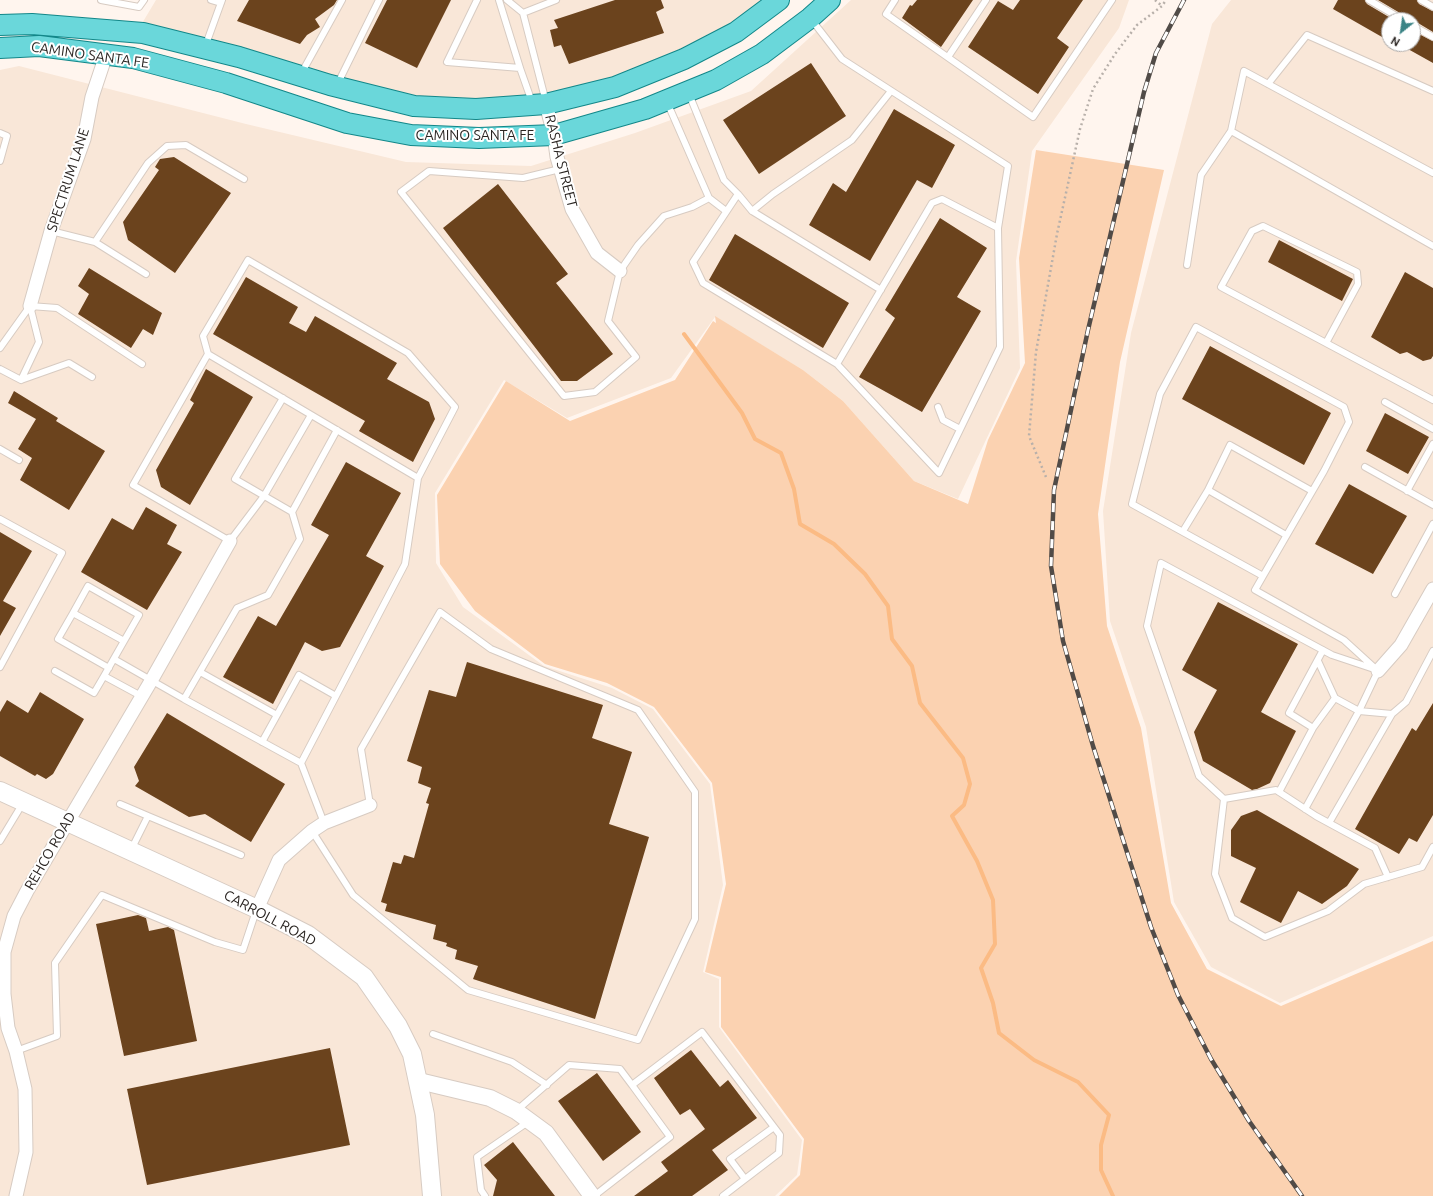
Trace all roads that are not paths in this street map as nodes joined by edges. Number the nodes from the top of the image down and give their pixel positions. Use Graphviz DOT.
graph roads {
  1 [pos="102,0"];
  2 [pos="144,0"];
  3 [pos="211,0"];
  4 [pos="342,0"];
  5 [pos="380,0"];
  6 [pos="477,0"];
  7 [pos="500,0"];
  8 [pos="507,0"];
  9 [pos="556,0"];
  10 [pos="779,0"];
  11 [pos="830,0"];
  12 [pos="895,0"];
  13 [pos="986,0"];
  14 [pos="1112,0"];
  15 [pos="1369,0"];
  16 [pos="1421,0"];
  17 [pos="221,1"];
  18 [pos="1433,7"];
  19 [pos="1389,12"];
  20 [pos="524,13"];
  21 [pos="810,18"];
  22 [pos="0,25"];
  23 [pos="1421,30"];
  24 [pos="1433,37"];
  25 [pos="0,48"];
  26 [pos="205,48"];
  27 [pos="106,55"];
  28 [pos="948,57"];
  29 [pos="520,68"];
  30 [pos="300,76"];
  31 [pos="1268,84"];
  32 [pos="336,86"];
  33 [pos="688,91"];
  34 [pos="891,91"];
  35 [pos="1433,91"];
  36 [pos="666,100"];
  37 [pos="540,105"];
  38 [pos="1231,131"];
  39 [pos="0,133"];
  40 [pos="554,135"];
  41 [pos="0,160"];
  42 [pos="560,169"];
  43 [pos="1433,173"];
  44 [pos="244,178"];
  45 [pos="738,194"];
  46 [pos="709,198"];
  47 [pos="752,211"];
  48 [pos="726,212"];
  49 [pos="998,228"];
  50 [pos="51,231"];
  51 [pos="95,242"];
  52 [pos="1433,246"];
  53 [pos="1186,265"];
  54 [pos="620,271"];
  55 [pos="146,274"];
  56 [pos="881,290"];
  57 [pos="30,306"];
  58 [pos="1326,343"];
  59 [pos="0,348"];
  60 [pos="208,354"];
  61 [pos="142,364"];
  62 [pos="837,364"];
  63 [pos="0,369"];
  64 [pos="92,377"];
  65 [pos="21,380"];
  66 [pos="283,398"];
  67 [pos="1433,400"];
  68 [pos="1385,402"];
  69 [pos="938,407"];
  70 [pos="311,415"];
  71 [pos="960,429"];
  72 [pos="1433,429"];
  73 [pos="337,430"];
  74 [pos="1433,444"];
  75 [pos="0,449"];
  76 [pos="19,460"];
  77 [pos="1365,467"];
  78 [pos="418,478"];
  79 [pos="1208,490"];
  80 [pos="1312,491"];
  81 [pos="1407,491"];
  82 [pos="264,496"];
  83 [pos="1433,505"];
  84 [pos="292,512"];
  85 [pos="0,519"];
  86 [pos="1433,524"];
  87 [pos="1183,531"];
  88 [pos="1286,535"];
  89 [pos="230,541"];
  90 [pos="1263,576"];
  91 [pos="1433,589"];
  92 [pos="1395,594"];
  93 [pos="73,612"];
  94 [pos="124,642"];
  95 [pos="1323,650"];
  96 [pos="1433,651"];
  97 [pos="114,659"];
  98 [pos="1318,661"];
  99 [pos="0,667"];
  100 [pos="109,668"];
  101 [pos="1378,670"];
  102 [pos="55,671"];
  103 [pos="200,672"];
  104 [pos="104,676"];
  105 [pos="151,680"];
  106 [pos="141,696"];
  107 [pos="336,696"];
  108 [pos="1335,698"];
  109 [pos="184,699"];
  110 [pos="1359,711"];
  111 [pos="1392,714"];
  112 [pos="277,715"];
  113 [pos="1312,728"];
  114 [pos="262,742"];
  115 [pos="301,763"];
  116 [pos="0,791"];
  117 [pos="1279,792"];
  118 [pos="1224,799"];
  119 [pos="24,802"];
  120 [pos="120,804"];
  121 [pos="370,805"];
  122 [pos="1305,809"];
  123 [pos="148,816"];
  124 [pos="67,822"];
  125 [pos="324,823"];
  126 [pos="1329,823"];
  127 [pos="312,831"];
  128 [pos="0,841"];
  129 [pos="1433,847"];
  130 [pos="130,851"];
  131 [pos="241,855"];
  132 [pos="1388,877"];
  133 [pos="257,909"];
  134 [pos="2,952"];
  135 [pos="433,1034"];
  136 [pos="16,1051"];
  137 [pos="419,1081"];
  138 [pos="547,1085"];
  139 [pos="632,1085"];
  140 [pos="516,1111"];
  141 [pos="530,1121"];
  142 [pos="774,1127"];
  143 [pos="745,1179"];
  144 [pos="590,1195"];
  145 [pos="16,1196"];
  146 [pos="432,1196"];
  147 [pos="485,1196"];
  148 [pos="723,1196"];
  1 -- 2 [label="lane"];
  3 -- 17 [label="lane"];
  4 -- 30 [label="lane"];
  5 -- 32 [label="lane"];
  6 -- 29 [label="lane"];
  7 -- 29 [label="lane"];
  8 -- 20 [label="lane"];
  9 -- 20 [label="lane"];
  10 -- 37 [label="main road, CAMINO SANTA FE"];
  11 -- 21 [label="main road, CAMINO SANTA FE"];
  12 -- 28 [label="lane"];
  13 -- 28 [label="lane"];
  14 -- 28 [label="lane"];
  15 -- 19 [label="lane"];
  16 -- 18 [label="lane"];
  17 -- 26 [label="lane"];
  20 -- 37 [label="lane"];
  21 -- 33 [label="main road, CAMINO SANTA FE"];
  21 -- 34 [label="lane"];
  22 -- 26 [label="main road, CAMINO SANTA FE"];
  23 -- 24 [label="lane"];
  25 -- 27 [label="main road, CAMINO SANTA FE"];
  26 -- 30 [label="main road, CAMINO SANTA FE"];
  27 -- 40 [label="main road, CAMINO SANTA FE"];
  27 -- 50 [label="street, SPECTRUM LANE"];
  29 -- 37 [label="lane"];
  30 -- 32 [label="main road, CAMINO SANTA FE"];
  31 -- 35 [label="lane"];
  31 -- 38 [label="lane"];
  31 -- 43 [label="lane"];
  32 -- 37 [label="main road, CAMINO SANTA FE"];
  33 -- 36 [label="main road, CAMINO SANTA FE"];
  33 -- 45 [label="lane"];
  34 -- 47 [label="lane"];
  34 -- 49 [label="lane"];
  36 -- 40 [label="main road, CAMINO SANTA FE"];
  36 -- 46 [label="lane"];
  37 -- 40 [label="street, RASHA STREET"];
  38 -- 52 [label="lane"];
  38 -- 53 [label="lane"];
  39 -- 41 [label="lane"];
  40 -- 42 [label="street, RASHA STREET"];
  42 -- 54 [label="street, RASHA STREET"];
  42 -- 54 [label="lane"];
  44 -- 51 [label="lane"];
  45 -- 47 [label="lane"];
  45 -- 48 [label="lane"];
  46 -- 48 [label="lane"];
  46 -- 54 [label="lane"];
  47 -- 56 [label="lane"];
  48 -- 62 [label="lane"];
  49 -- 56 [label="lane"];
  49 -- 71 [label="lane"];
  50 -- 51 [label="lane"];
  50 -- 57 [label="street, SPECTRUM LANE"];
  51 -- 55 [label="lane"];
  56 -- 62 [label="lane"];
  57 -- 59 [label="lane"];
  57 -- 61 [label="lane"];
  57 -- 65 [label="lane"];
  58 -- 58 [label="lane"];
  58 -- 67 [label="lane"];
  60 -- 66 [label="lane"];
  60 -- 78 [label="lane"];
  60 -- 89 [label="lane"];
  62 -- 71 [label="lane"];
  63 -- 65 [label="lane"];
  64 -- 65 [label="lane"];
  66 -- 70 [label="lane"];
  66 -- 82 [label="lane"];
  68 -- 72 [label="lane"];
  69 -- 71 [label="lane"];
  70 -- 73 [label="lane"];
  70 -- 82 [label="lane"];
  73 -- 78 [label="lane"];
  73 -- 84 [label="lane"];
  74 -- 81 [label="lane"];
  75 -- 76 [label="lane"];
  77 -- 81 [label="lane"];
  78 -- 107 [label="lane"];
  79 -- 80 [label="lane"];
  79 -- 87 [label="lane"];
  79 -- 88 [label="lane"];
  80 -- 87 [label="lane"];
  80 -- 88 [label="lane"];
  81 -- 83 [label="lane"];
  82 -- 84 [label="lane"];
  82 -- 89 [label="lane"];
  84 -- 103 [label="lane"];
  85 -- 99 [label="lane"];
  86 -- 92 [label="lane"];
  87 -- 90 [label="lane"];
  88 -- 90 [label="lane"];
  89 -- 105 [label="street, REHCO ROAD"];
  90 -- 101 [label="lane"];
  91 -- 101 [label="street"];
  93 -- 94 [label="lane"];
  93 -- 94 [label="lane"];
  93 -- 100 [label="lane"];
  94 -- 97 [label="lane"];
  95 -- 98 [label="lane"];
  95 -- 101 [label="lane"];
  95 -- 118 [label="lane"];
  96 -- 111 [label="lane"];
  97 -- 100 [label="lane"];
  97 -- 105 [label="lane"];
  98 -- 108 [label="lane"];
  98 -- 113 [label="lane"];
  100 -- 104 [label="lane"];
  101 -- 110 [label="lane"];
  102 -- 104 [label="lane"];
  103 -- 109 [label="lane"];
  103 -- 112 [label="lane"];
  104 -- 106 [label="lane"];
  105 -- 106 [label="street, REHCO ROAD"];
  105 -- 109 [label="lane"];
  106 -- 124 [label="street, REHCO ROAD"];
  107 -- 112 [label="lane"];
  107 -- 115 [label="lane"];
  108 -- 110 [label="lane"];
  108 -- 113 [label="lane"];
  109 -- 114 [label="lane"];
  110 -- 111 [label="lane"];
  110 -- 122 [label="lane"];
  111 -- 126 [label="lane"];
  112 -- 114 [label="lane"];
  113 -- 117 [label="lane"];
  114 -- 115 [label="lane"];
  115 -- 125 [label="lane"];
  116 -- 119 [label="main road, CARROLL ROAD"];
  117 -- 118 [label="lane"];
  117 -- 122 [label="lane"];
  118 -- 132 [label="lane"];
  119 -- 124 [label="main road, CARROLL ROAD"];
  119 -- 128 [label="lane"];
  120 -- 123 [label="lane"];
  121 -- 125 [label="street"];
  121 -- 127 [label="lane"];
  122 -- 126 [label="lane"];
  123 -- 130 [label="lane"];
  123 -- 131 [label="lane"];
  124 -- 130 [label="main road, CARROLL ROAD"];
  124 -- 134 [label="street, REHCO ROAD"];
  125 -- 127 [label="street"];
  126 -- 132 [label="lane"];
  127 -- 133 [label="street"];
  129 -- 132 [label="lane"];
  130 -- 133 [label="main road, CARROLL ROAD"];
  133 -- 136 [label="lane"];
  133 -- 137 [label="main road, CARROLL ROAD"];
  134 -- 136 [label="street, REHCO ROAD"];
  135 -- 138 [label="lane"];
  136 -- 145 [label="street, REHCO ROAD"];
  137 -- 140 [label="street"];
  137 -- 146 [label="main road, CARROLL ROAD"];
  138 -- 139 [label="lane"];
  138 -- 140 [label="lane"];
  139 -- 142 [label="lane"];
  139 -- 144 [label="lane"];
  140 -- 141 [label="street"];
  141 -- 144 [label="street"];
  141 -- 147 [label="lane"];
  142 -- 143 [label="lane"];
  142 -- 143 [label="lane"];
  143 -- 148 [label="lane"];
}
